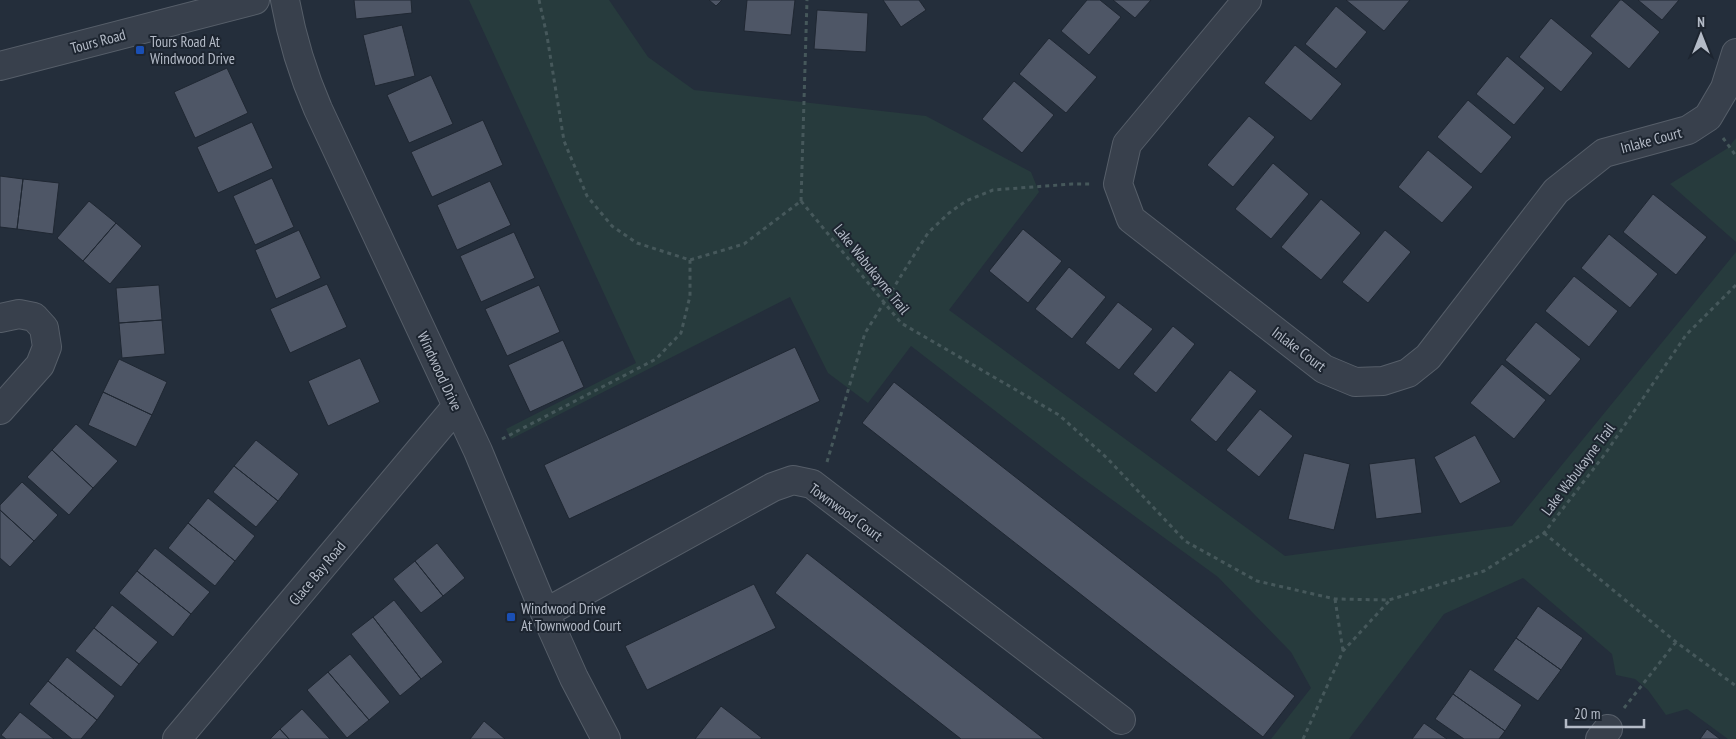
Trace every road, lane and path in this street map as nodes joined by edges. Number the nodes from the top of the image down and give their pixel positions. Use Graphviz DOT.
graph roads {
  1 [pos="255,0"];
  2 [pos="285,0"];
  3 [pos="538,0"];
  4 [pos="807,0"];
  5 [pos="1248,0"];
  6 [pos="1736,52"];
  7 [pos="0,66"];
  8 [pos="1731,150"];
  9 [pos="1736,151"];
  10 [pos="1118,184"];
  11 [pos="801,201"];
  12 [pos="690,260"];
  13 [pos="1736,285"];
  14 [pos="885,303"];
  15 [pos="0,318"];
  16 [pos="457,406"];
  17 [pos="0,410"];
  18 [pos="478,451"];
  19 [pos="820,489"];
  20 [pos="1544,534"];
  21 [pos="1334,599"];
  22 [pos="1389,600"];
  23 [pos="545,613"];
  24 [pos="1676,642"];
  25 [pos="1343,651"];
  26 [pos="1736,686"];
  27 [pos="1120,720"];
  28 [pos="1604,734"];
  29 [pos="177,739"];
  30 [pos="606,739"];
  31 [pos="1303,739"];
  1 -- 7 [label="street, Tours Road"];
  2 -- 16 [label="street, Windwood Drive"];
  3 -- 12 [label="path"];
  4 -- 11 [label="path"];
  5 -- 10 [label="street"];
  6 -- 10 [label="street, Inlake Court"];
  8 -- 9 [label="path"];
  10 -- 14 [label="path"];
  11 -- 12 [label="path"];
  11 -- 14 [label="path, Lake Wabukayne Trail"];
  12 -- 18 [label="path"];
  13 -- 20 [label="path, Lake Wabukayne Trail"];
  14 -- 19 [label="path"];
  14 -- 21 [label="path, Lake Wabukayne Trail"];
  15 -- 17 [label="street"];
  16 -- 18 [label="street, Windwood Drive"];
  16 -- 29 [label="street, Glace Bay Road"];
  18 -- 23 [label="street, Windwood Drive"];
  19 -- 23 [label="street, Townwood Court"];
  19 -- 27 [label="street, Townwood Court"];
  20 -- 22 [label="path, Lake Wabukayne Trail"];
  20 -- 24 [label="path"];
  21 -- 22 [label="path, Lake Wabukayne Trail"];
  21 -- 25 [label="path"];
  22 -- 25 [label="path"];
  23 -- 30 [label="street, Windwood Drive"];
  24 -- 26 [label="path"];
  24 -- 28 [label="path"];
  25 -- 31 [label="path"];
}
